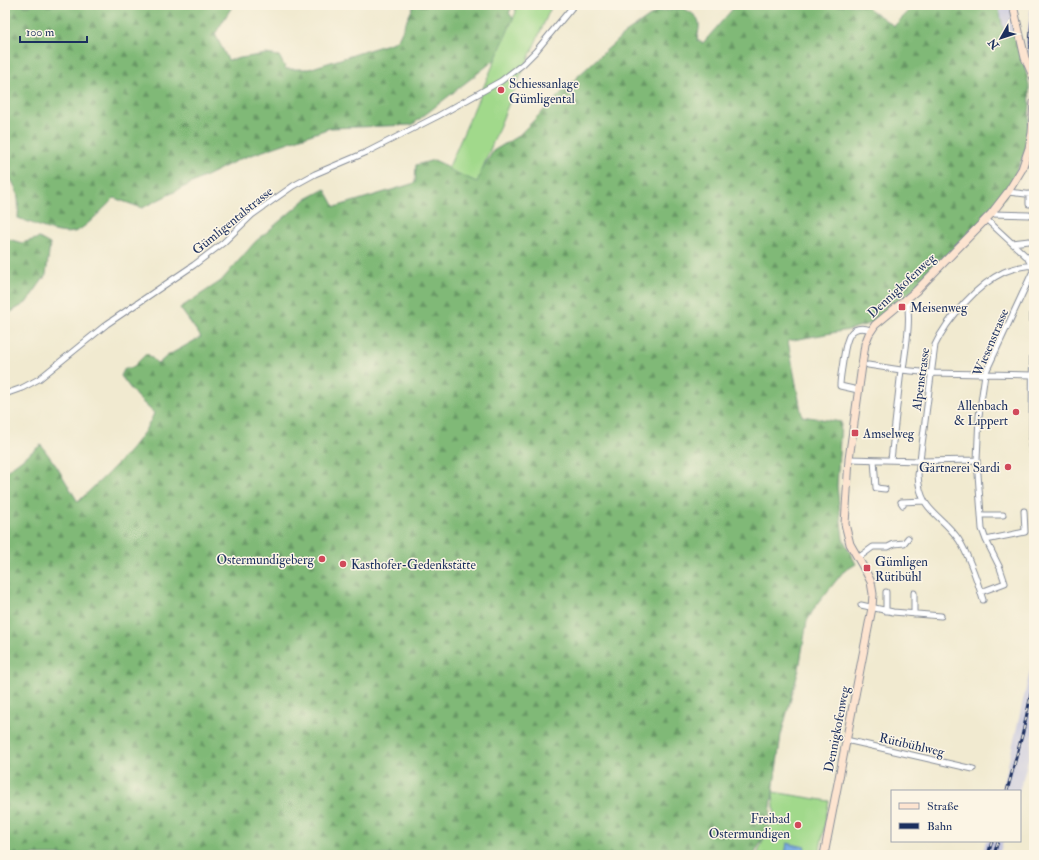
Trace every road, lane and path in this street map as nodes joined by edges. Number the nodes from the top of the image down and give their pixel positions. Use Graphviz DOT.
graph roads {
  1 [pos="574,5"];
  2 [pos="1013,5"];
  3 [pos="1034,78"];
  4 [pos="1034,102"];
  5 [pos="1008,192"];
  6 [pos="1032,194"];
  7 [pos="1029,204"];
  8 [pos="1029,215"];
  9 [pos="988,216"];
  10 [pos="1028,241"];
  11 [pos="1012,243"];
  12 [pos="1033,265"];
  13 [pos="1033,277"];
  14 [pos="907,299"];
  15 [pos="1033,306"];
  16 [pos="871,330"];
  17 [pos="868,365"];
  18 [pos="902,370"];
  19 [pos="932,373"];
  20 [pos="985,374"];
  21 [pos="1032,375"];
  22 [pos="858,390"];
  23 [pos="5,394"];
  24 [pos="1032,437"];
  25 [pos="1034,444"];
  26 [pos="849,459"];
  27 [pos="874,460"];
  28 [pos="891,460"];
  29 [pos="977,460"];
  30 [pos="1034,460"];
  31 [pos="920,461"];
  32 [pos="885,489"];
  33 [pos="924,500"];
  34 [pos="903,505"];
  35 [pos="1024,511"];
  36 [pos="981,515"];
  37 [pos="1003,515"];
  38 [pos="908,538"];
  39 [pos="986,540"];
  40 [pos="858,558"];
  41 [pos="886,592"];
  42 [pos="981,592"];
  43 [pos="914,593"];
  44 [pos="983,600"];
  45 [pos="861,605"];
  46 [pos="872,608"];
  47 [pos="886,611"];
  48 [pos="914,614"];
  49 [pos="940,616"];
  50 [pos="846,740"];
  51 [pos="973,769"];
  52 [pos="824,855"];
  1 -- 23 [label="street, Gümligentalstrasse"];
  2 -- 3 [label="street"];
  4 -- 5 [label="street, Dennigkofenweg"];
  5 -- 6 [label="street"];
  5 -- 9 [label="street, Dennigkofenweg"];
  6 -- 7 [label="street"];
  8 -- 9 [label="street"];
  9 -- 11 [label="street"];
  9 -- 14 [label="street, Dennigkofenweg"];
  10 -- 11 [label="street"];
  11 -- 12 [label="street"];
  12 -- 13 [label="street"];
  12 -- 19 [label="street, Alpenstrasse"];
  13 -- 15 [label="street"];
  13 -- 20 [label="street, Wiesenstrasse"];
  14 -- 16 [label="street, Dennigkofenweg"];
  14 -- 18 [label="street"];
  15 -- 21 [label="street"];
  16 -- 22 [label="street, Dennigkofenweg"];
  16 -- 22 [label="street"];
  17 -- 18 [label="street"];
  18 -- 19 [label="street"];
  18 -- 28 [label="street"];
  19 -- 20 [label="street"];
  19 -- 31 [label="street, Alpenstrasse"];
  20 -- 21 [label="street"];
  20 -- 29 [label="street, Wiesenstrasse"];
  21 -- 24 [label="street"];
  22 -- 26 [label="street, Dennigkofenweg"];
  24 -- 25 [label="street"];
  24 -- 30 [label="street"];
  26 -- 27 [label="street"];
  26 -- 40 [label="street, Dennigkofenweg"];
  27 -- 28 [label="street"];
  27 -- 32 [label="street"];
  28 -- 31 [label="street"];
  29 -- 31 [label="street"];
  29 -- 36 [label="street, Wiesenstrasse"];
  31 -- 33 [label="street, Alpenstrasse"];
  33 -- 34 [label="street"];
  33 -- 42 [label="street, Alpenstrasse"];
  35 -- 39 [label="street"];
  36 -- 37 [label="street"];
  36 -- 39 [label="street, Wiesenstrasse"];
  38 -- 40 [label="street"];
  39 -- 42 [label="street, Wiesenstrasse"];
  40 -- 46 [label="street, Dennigkofenweg"];
  41 -- 47 [label="street"];
  42 -- 44 [label="street, Alpenstrasse"];
  43 -- 48 [label="street"];
  45 -- 46 [label="street"];
  46 -- 47 [label="street"];
  46 -- 50 [label="street, Dennigkofenweg"];
  47 -- 48 [label="street"];
  48 -- 49 [label="street"];
  50 -- 51 [label="street, Rütibühlweg"];
  50 -- 52 [label="street, Dennigkofenweg"];
}
